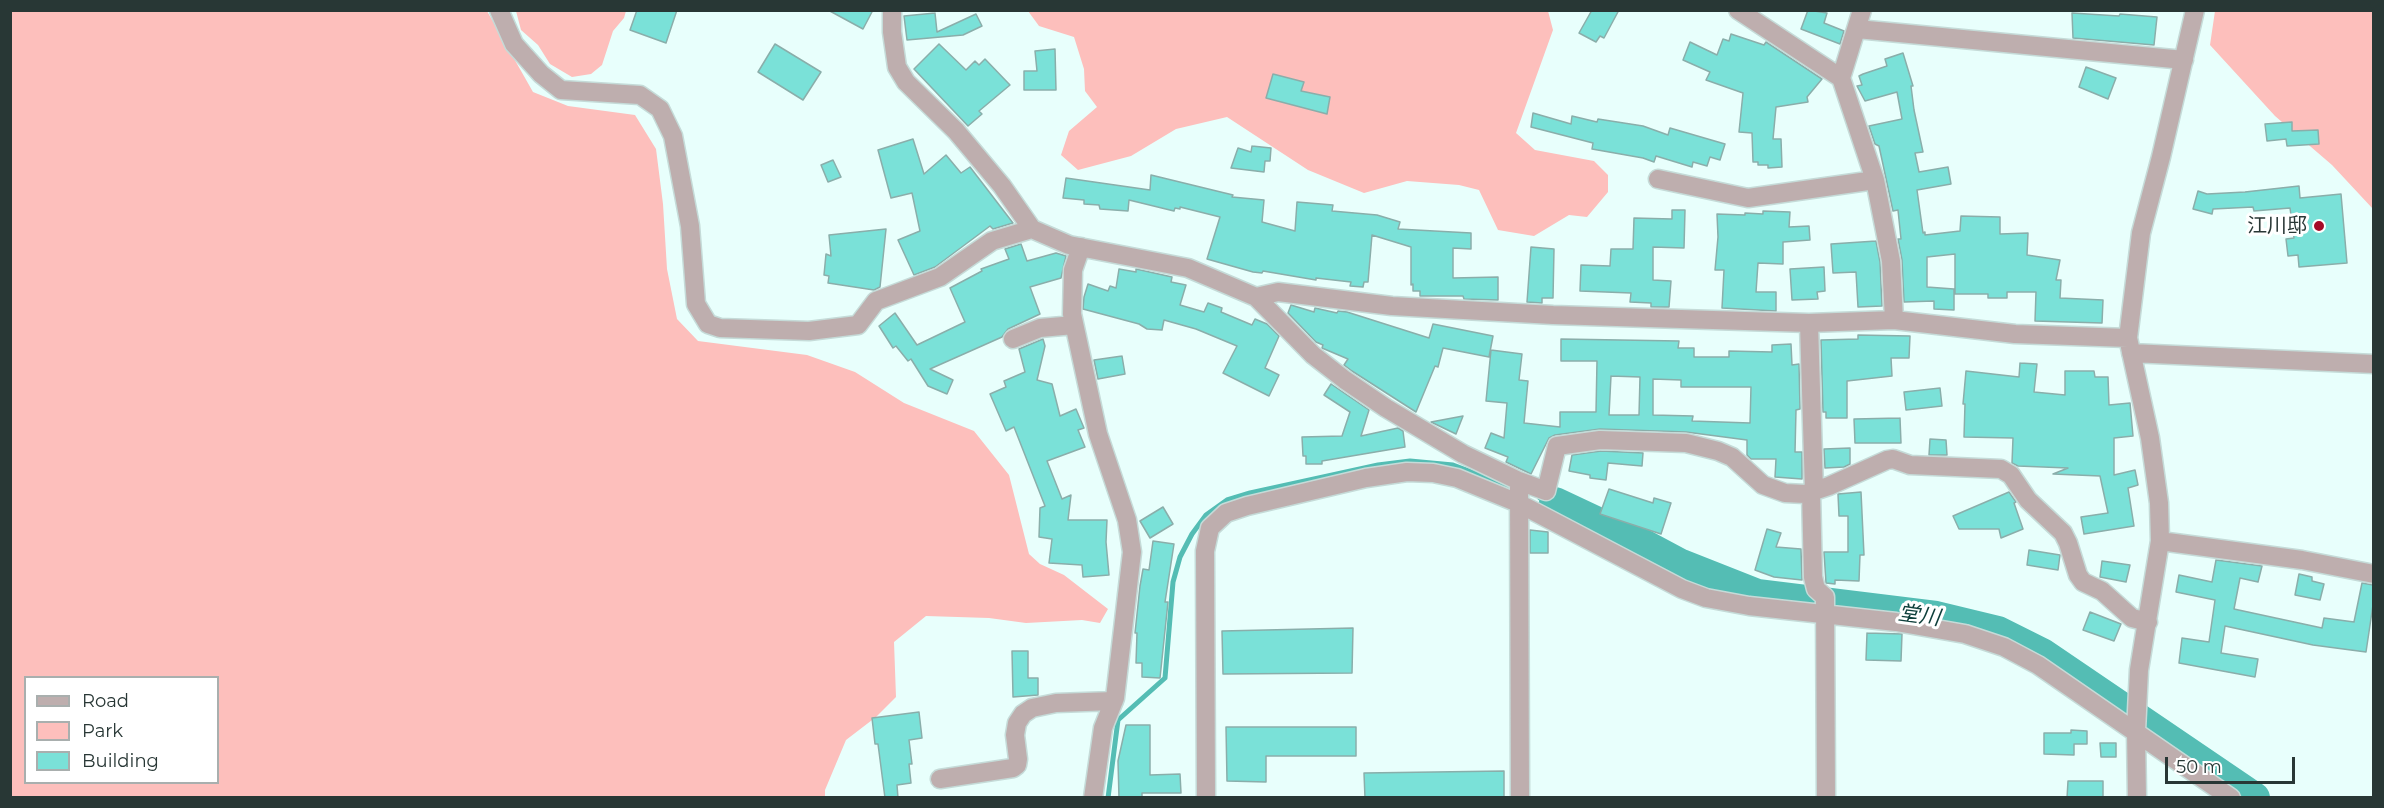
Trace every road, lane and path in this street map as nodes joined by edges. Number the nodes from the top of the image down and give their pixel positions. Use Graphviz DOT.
graph roads {
  1 [pos="499,10"];
  2 [pos="892,10"];
  3 [pos="1738,10"];
  4 [pos="1862,10"];
  5 [pos="2195,10"];
  6 [pos="1857,28"];
  7 [pos="2184,60"];
  8 [pos="1841,78"];
  9 [pos="1658,179"];
  10 [pos="1875,180"];
  11 [pos="1032,229"];
  12 [pos="1081,247"];
  13 [pos="1256,297"];
  14 [pos="1894,320"];
  15 [pos="1809,323"];
  16 [pos="1074,325"];
  17 [pos="1013,339"];
  18 [pos="2130,346"];
  19 [pos="2373,364"];
  20 [pos="1812,491"];
  21 [pos="1518,492"];
  22 [pos="2160,541"];
  23 [pos="2373,574"];
  24 [pos="1824,608"];
  25 [pos="2148,622"];
  26 [pos="1114,701"];
  27 [pos="2136,731"];
  28 [pos="940,779"];
  29 [pos="1093,798"];
  30 [pos="1206,798"];
  31 [pos="1520,798"];
  32 [pos="1826,798"];
  33 [pos="2137,798"];
  34 [pos="2231,798"];
  1 -- 11 [label="street"];
  2 -- 11 [label="street"];
  3 -- 8 [label="street"];
  4 -- 6 [label="street"];
  5 -- 7 [label="street"];
  6 -- 7 [label="street"];
  6 -- 8 [label="street"];
  7 -- 18 [label="street"];
  8 -- 10 [label="street"];
  9 -- 10 [label="street"];
  10 -- 14 [label="street"];
  11 -- 12 [label="street"];
  12 -- 13 [label="street"];
  12 -- 16 [label="street"];
  13 -- 15 [label="street"];
  13 -- 21 [label="street"];
  14 -- 15 [label="street"];
  14 -- 18 [label="street"];
  15 -- 20 [label="street"];
  16 -- 17 [label="street"];
  16 -- 26 [label="street"];
  18 -- 19 [label="street"];
  18 -- 22 [label="street"];
  20 -- 21 [label="street"];
  20 -- 24 [label="street"];
  20 -- 25 [label="street"];
  21 -- 24 [label="street"];
  21 -- 30 [label="street"];
  21 -- 31 [label="street"];
  22 -- 23 [label="street"];
  22 -- 25 [label="street"];
  24 -- 27 [label="street"];
  24 -- 32 [label="street"];
  25 -- 27 [label="street"];
  26 -- 28 [label="street"];
  26 -- 29 [label="street"];
  27 -- 33 [label="street"];
  27 -- 34 [label="street"];
}
